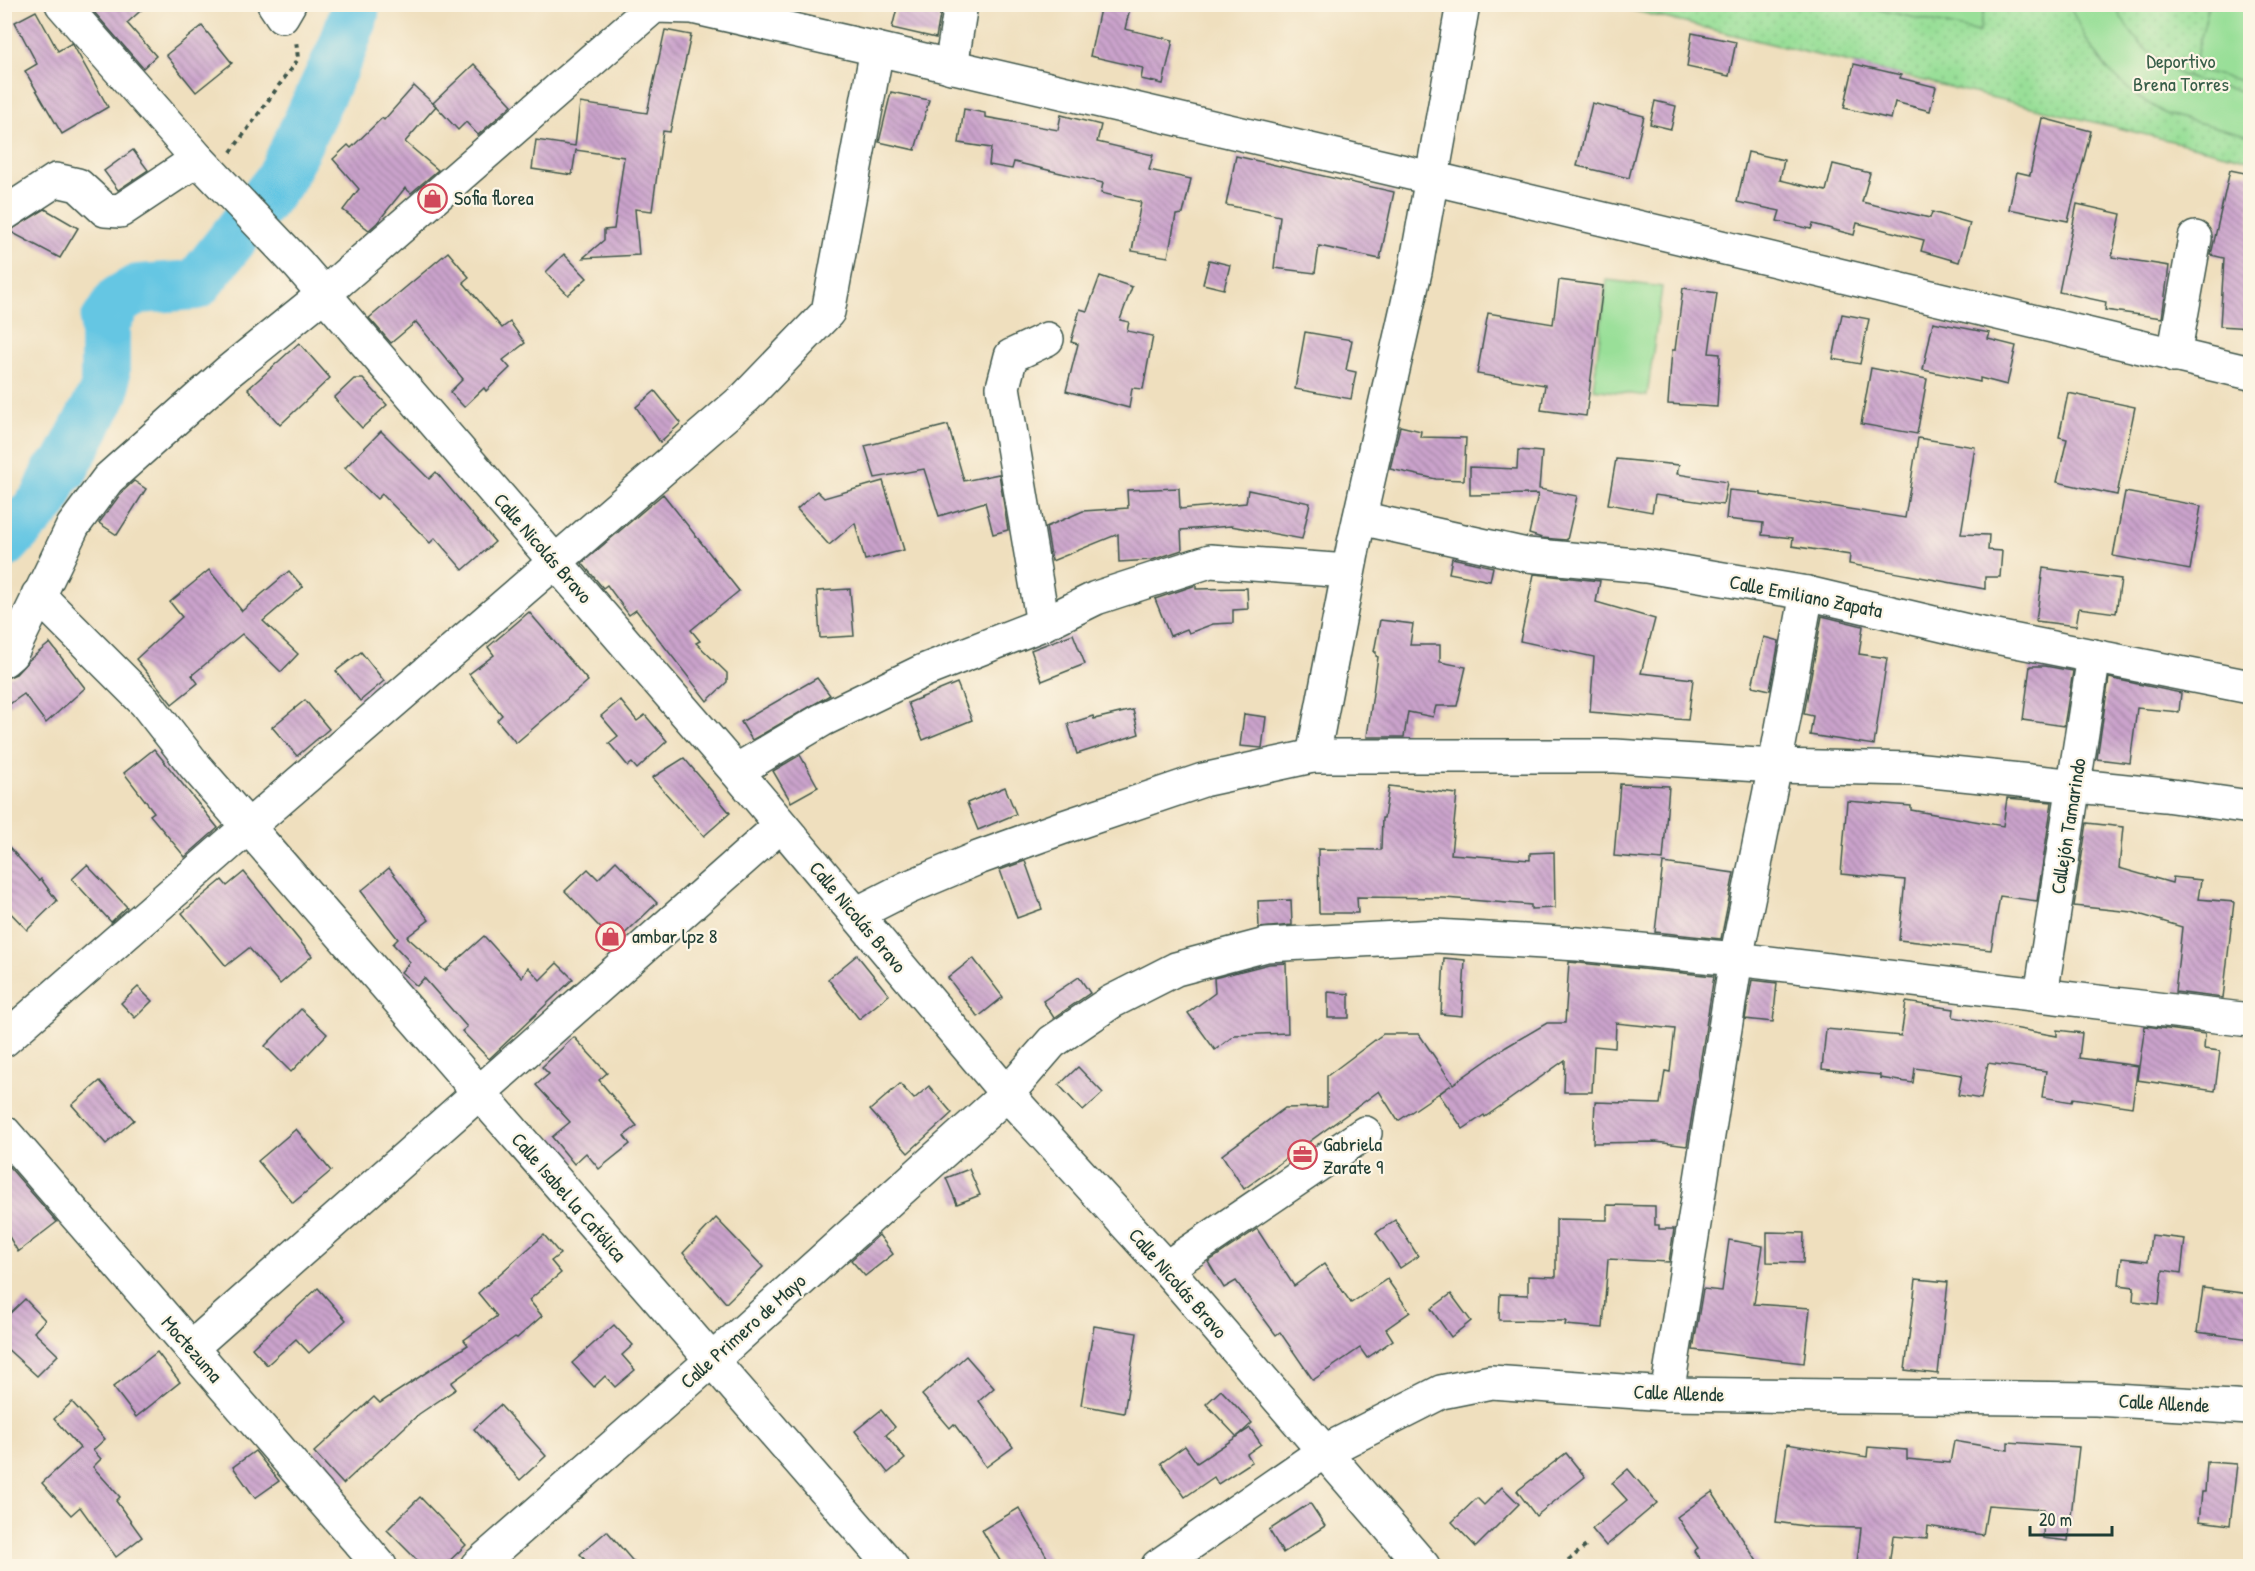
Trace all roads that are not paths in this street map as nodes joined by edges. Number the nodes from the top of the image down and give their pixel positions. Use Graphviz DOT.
graph roads {
  1 [pos="62,4"];
  2 [pos="962,4"];
  3 [pos="1463,4"];
  4 [pos="877,49"];
  5 [pos="951,67"];
  6 [pos="212,173"];
  7 [pos="1431,178"];
  8 [pos="4,214"];
  9 [pos="2195,238"];
  10 [pos="323,295"];
  11 [pos="1047,339"];
  12 [pos="2174,356"];
  13 [pos="2250,373"];
  14 [pos="1360,518"];
  15 [pos="554,561"];
  16 [pos="1348,571"];
  17 [pos="1807,592"];
  18 [pos="38,595"];
  19 [pos="1043,624"];
  20 [pos="2094,656"];
  21 [pos="4,660"];
  22 [pos="2250,687"];
  23 [pos="1313,756"];
  24 [pos="1775,766"];
  25 [pos="736,771"];
  26 [pos="2074,786"];
  27 [pos="2250,802"];
  28 [pos="780,825"];
  29 [pos="248,827"];
  30 [pos="856,914"];
  31 [pos="1736,959"];
  32 [pos="2041,995"];
  33 [pos="2250,1020"];
  34 [pos="4,1040"];
  35 [pos="479,1092"];
  36 [pos="1007,1094"];
  37 [pos="4,1132"];
  38 [pos="1365,1133"];
  39 [pos="1166,1268"];
  40 [pos="191,1348"];
  41 [pos="711,1361"];
  42 [pos="1667,1394"];
  43 [pos="2250,1408"];
  44 [pos="1323,1452"];
  45 [pos="380,1566"];
  46 [pos="477,1566"];
  47 [pos="891,1566"];
  48 [pos="1158,1566"];
  49 [pos="1423,1566"];
  1 -- 6 [label="street, Calle Nicolás Bravo"];
  2 -- 5 [label="street"];
  3 -- 7 [label="street"];
  4 -- 5 [label="street"];
  4 -- 10 [label="street"];
  4 -- 15 [label="street"];
  5 -- 7 [label="street"];
  6 -- 8 [label="street"];
  6 -- 10 [label="street, Calle Nicolás Bravo"];
  7 -- 12 [label="street"];
  7 -- 14 [label="street"];
  9 -- 12 [label="street"];
  10 -- 15 [label="street, Calle Nicolás Bravo"];
  10 -- 18 [label="street"];
  11 -- 19 [label="street"];
  12 -- 13 [label="street"];
  14 -- 16 [label="street"];
  14 -- 17 [label="street, Calle Emiliano Zapata"];
  15 -- 25 [label="street, Calle Nicolás Bravo"];
  15 -- 29 [label="street"];
  16 -- 19 [label="street"];
  16 -- 23 [label="street"];
  17 -- 20 [label="street, Calle Emiliano Zapata"];
  17 -- 24 [label="street"];
  18 -- 21 [label="street"];
  18 -- 29 [label="street, Calle Isabel la Católica"];
  19 -- 25 [label="street"];
  20 -- 22 [label="street, Calle Emiliano Zapata"];
  20 -- 26 [label="street, Callejón Tamarindo"];
  23 -- 24 [label="street"];
  23 -- 30 [label="street"];
  24 -- 26 [label="street"];
  24 -- 31 [label="street"];
  25 -- 28 [label="street, Calle Nicolás Bravo"];
  26 -- 27 [label="street"];
  26 -- 32 [label="street, Callejón Tamarindo"];
  28 -- 30 [label="street, Calle Nicolás Bravo"];
  28 -- 35 [label="street"];
  29 -- 34 [label="street"];
  29 -- 35 [label="street, Calle Isabel la Católica"];
  30 -- 36 [label="street, Calle Nicolás Bravo"];
  31 -- 32 [label="street, Calle Primero de Mayo"];
  31 -- 36 [label="street, Calle Primero de Mayo"];
  31 -- 42 [label="street"];
  32 -- 33 [label="street, Calle Primero de Mayo"];
  35 -- 40 [label="street"];
  35 -- 41 [label="street, Calle Isabel la Católica"];
  36 -- 39 [label="street, Calle Nicolás Bravo"];
  36 -- 41 [label="street, Calle Primero de Mayo"];
  37 -- 40 [label="street, Moctezuma"];
  38 -- 39 [label="street"];
  39 -- 44 [label="street, Calle Nicolás Bravo"];
  40 -- 45 [label="street, Moctezuma"];
  41 -- 46 [label="street, Calle Primero de Mayo"];
  41 -- 47 [label="street, Calle Isabel la Católica"];
  42 -- 43 [label="street, Calle Allende"];
  42 -- 44 [label="street, Calle Allende"];
  44 -- 48 [label="street, Calle Allende"];
  44 -- 49 [label="street, Calle Nicolás Bravo"];
}
